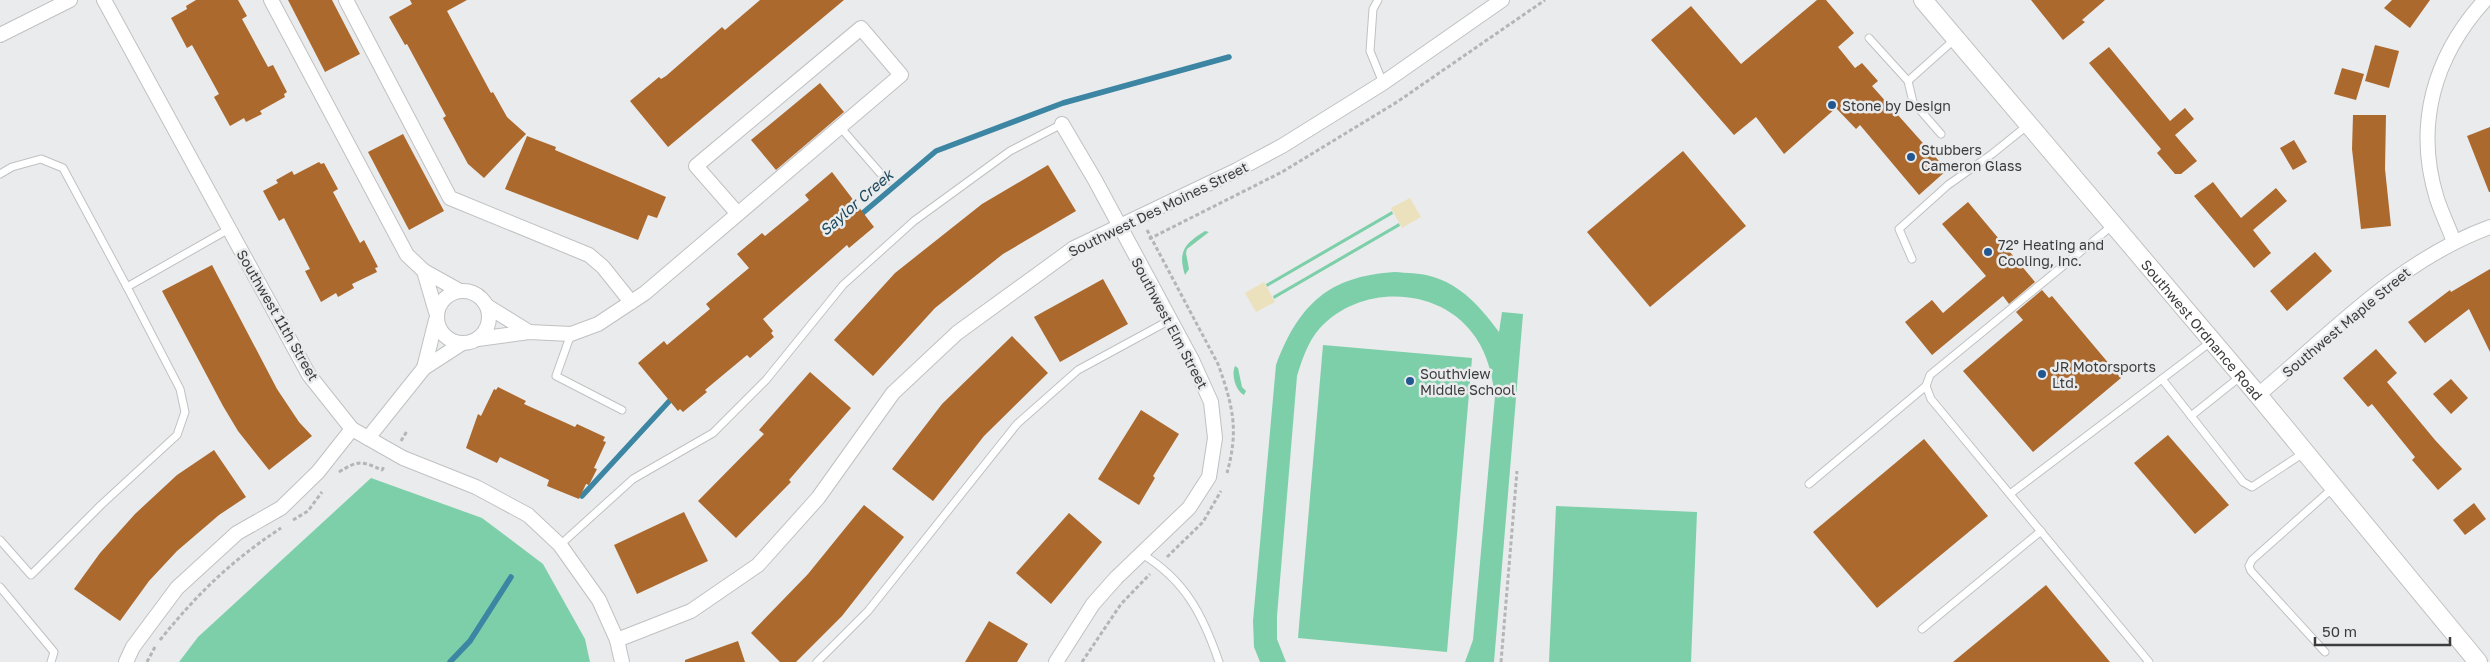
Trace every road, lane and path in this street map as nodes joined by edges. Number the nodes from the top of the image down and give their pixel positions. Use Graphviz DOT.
graph roads {
  1 [pos="70,0"];
  2 [pos="104,0"];
  3 [pos="271,0"];
  4 [pos="346,0"];
  5 [pos="1378,0"];
  6 [pos="1502,0"];
  7 [pos="1545,0"];
  8 [pos="2485,0"];
  9 [pos="1928,2"];
  10 [pos="0,35"];
  11 [pos="1869,38"];
  12 [pos="1956,38"];
  13 [pos="1908,82"];
  14 [pos="1383,83"];
  15 [pos="1062,124"];
  16 [pos="2029,124"];
  17 [pos="840,127"];
  18 [pos="1941,134"];
  19 [pos="0,174"];
  20 [pos="886,181"];
  21 [pos="738,214"];
  22 [pos="1141,216"];
  23 [pos="2114,225"];
  24 [pos="1119,226"];
  25 [pos="2490,226"];
  26 [pos="229,229"];
  27 [pos="1151,238"];
  28 [pos="2454,242"];
  29 [pos="1131,248"];
  30 [pos="1912,259"];
  31 [pos="424,271"];
  32 [pos="127,287"];
  33 [pos="460,291"];
  34 [pos="631,302"];
  35 [pos="487,306"];
  36 [pos="436,316"];
  37 [pos="1170,320"];
  38 [pos="530,332"];
  39 [pos="571,334"];
  40 [pos="478,339"];
  41 [pos="2212,341"];
  42 [pos="461,344"];
  43 [pos="424,368"];
  44 [pos="2241,376"];
  45 [pos="2162,379"];
  46 [pos="1926,386"];
  47 [pos="2258,396"];
  48 [pos="622,410"];
  49 [pos="2191,416"];
  50 [pos="352,429"];
  51 [pos="407,431"];
  52 [pos="368,438"];
  53 [pos="2305,452"];
  54 [pos="393,453"];
  55 [pos="1517,471"];
  56 [pos="337,473"];
  57 [pos="1226,478"];
  58 [pos="1809,484"];
  59 [pos="1223,487"];
  60 [pos="2334,487"];
  61 [pos="325,488"];
  62 [pos="2010,494"];
  63 [pos="291,522"];
  64 [pos="283,527"];
  65 [pos="2041,531"];
  66 [pos="0,540"];
  67 [pos="560,546"];
  68 [pos="1142,554"];
  69 [pos="1159,565"];
  70 [pos="0,587"];
  71 [pos="1922,629"];
  72 [pos="617,640"];
  73 [pos="2325,652"];
  74 [pos="50,662"];
  75 [pos="126,662"];
  76 [pos="147,662"];
  77 [pos="622,662"];
  78 [pos="817,662"];
  79 [pos="1056,662"];
  80 [pos="1082,662"];
  81 [pos="1219,662"];
  82 [pos="1501,662"];
  83 [pos="2149,662"];
  84 [pos="2478,662"];
  1 -- 10 [label="street"];
  2 -- 26 [label="street, Southwest 11th Street"];
  3 -- 31 [label="street"];
  4 -- 34 [label="street"];
  5 -- 14 [label="lane"];
  6 -- 14 [label="street, Southwest Des Moines Street"];
  7 -- 27 [label="path"];
  8 -- 28 [label="street"];
  9 -- 12 [label="street, Southwest Ordnance Road"];
  11 -- 13 [label="lane"];
  12 -- 13 [label="lane"];
  12 -- 16 [label="street, Southwest Ordnance Road"];
  13 -- 18 [label="lane"];
  14 -- 22 [label="street, Southwest Des Moines Street"];
  15 -- 24 [label="street, Southwest Elm Street"];
  15 -- 67 [label="lane"];
  16 -- 23 [label="street, Southwest Ordnance Road"];
  16 -- 30 [label="lane"];
  17 -- 20 [label="lane"];
  17 -- 21 [label="street"];
  17 -- 21 [label="street"];
  19 -- 32 [label="lane"];
  21 -- 34 [label="street"];
  22 -- 24 [label="street, Southwest Des Moines Street"];
  22 -- 27 [label="path"];
  23 -- 41 [label="street, Southwest Ordnance Road"];
  23 -- 46 [label="lane"];
  24 -- 29 [label="street, Southwest Elm Street"];
  24 -- 72 [label="street, Southwest Des Moines Street"];
  25 -- 28 [label="street, Southwest Maple Street"];
  26 -- 32 [label="lane"];
  26 -- 50 [label="street, Southwest 11th Street"];
  27 -- 29 [label="path"];
  27 -- 57 [label="path"];
  28 -- 47 [label="street, Southwest Maple Street"];
  29 -- 37 [label="street, Southwest Elm Street"];
  31 -- 33 [label="street"];
  31 -- 36 [label="street"];
  32 -- 66 [label="lane"];
  33 -- 35 [label="street"];
  33 -- 36 [label="street"];
  34 -- 39 [label="street"];
  35 -- 38 [label="street"];
  35 -- 40 [label="street"];
  36 -- 42 [label="street"];
  36 -- 43 [label="street"];
  37 -- 68 [label="street, Southwest Elm Street"];
  37 -- 78 [label="lane"];
  38 -- 39 [label="street"];
  38 -- 40 [label="street"];
  39 -- 48 [label="lane"];
  40 -- 42 [label="street"];
  41 -- 44 [label="street, Southwest Ordnance Road"];
  41 -- 45 [label="lane"];
  42 -- 43 [label="street"];
  43 -- 52 [label="street"];
  44 -- 47 [label="street, Southwest Ordnance Road"];
  44 -- 49 [label="lane"];
  45 -- 49 [label="lane"];
  45 -- 62 [label="lane"];
  46 -- 58 [label="lane"];
  46 -- 62 [label="lane"];
  47 -- 53 [label="street, Southwest Ordnance Road"];
  49 -- 53 [label="lane"];
  50 -- 52 [label="street, Southwest 11th Street"];
  50 -- 75 [label="street"];
  51 -- 54 [label="path"];
  52 -- 54 [label="street, Southwest 11th Street"];
  53 -- 60 [label="street, Southwest Ordnance Road"];
  54 -- 56 [label="path"];
  54 -- 67 [label="street, Southwest 11th Street"];
  55 -- 82 [label="path"];
  59 -- 69 [label="path"];
  60 -- 73 [label="lane"];
  60 -- 84 [label="street, Southwest Ordnance Road"];
  61 -- 63 [label="path"];
  62 -- 65 [label="lane"];
  64 -- 76 [label="path"];
  65 -- 71 [label="lane"];
  65 -- 83 [label="lane"];
  67 -- 72 [label="street, Southwest 11th Street"];
  68 -- 69 [label="lane"];
  68 -- 79 [label="street, Southwest Elm Street"];
  69 -- 80 [label="path"];
  69 -- 81 [label="lane"];
  70 -- 74 [label="lane"];
  72 -- 77 [label="street, Southwest 11th Street"];
}
